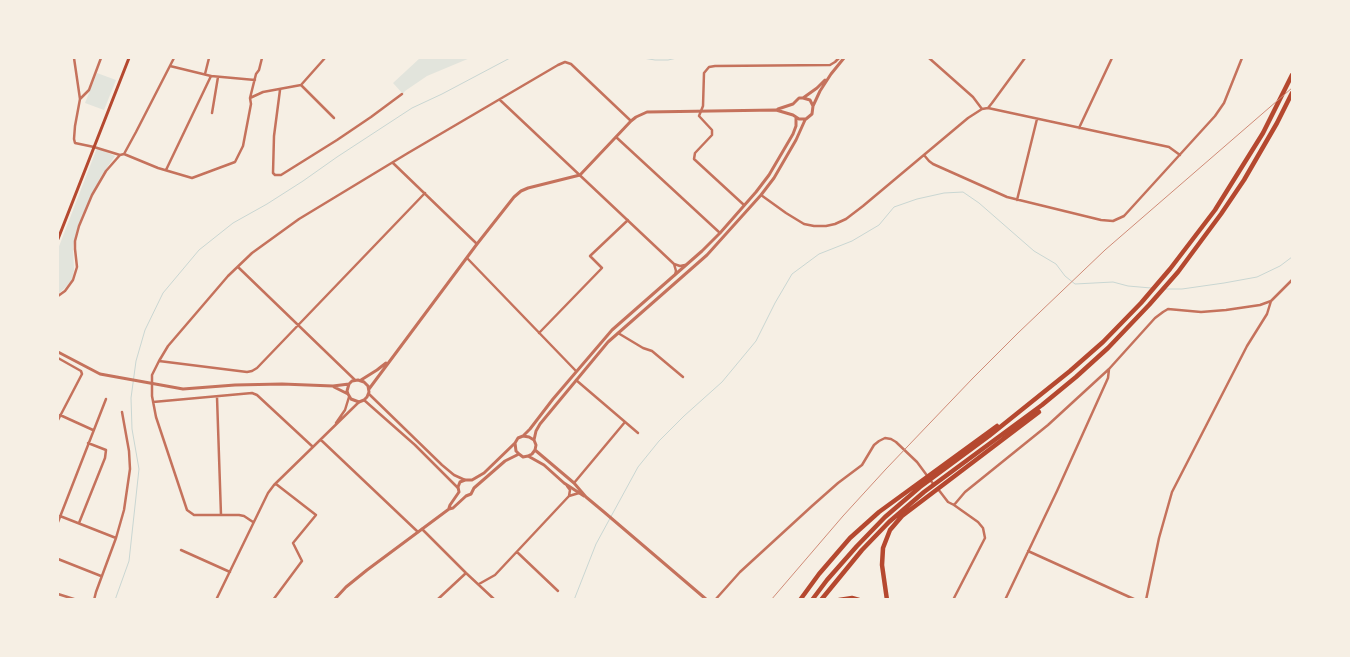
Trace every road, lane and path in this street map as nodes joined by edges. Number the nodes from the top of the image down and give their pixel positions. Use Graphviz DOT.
graph roads {
  1 [pos="74,58"];
  2 [pos="101,58"];
  3 [pos="129,58"];
  4 [pos="174,58"];
  5 [pos="210,58"];
  6 [pos="262,58"];
  7 [pos="325,58"];
  8 [pos="839,58"];
  9 [pos="844,58"];
  10 [pos="929,58"];
  11 [pos="1025,58"];
  12 [pos="1112,58"];
  13 [pos="1242,58"];
  14 [pos="170,66"];
  15 [pos="205,74"];
  16 [pos="831,74"];
  17 [pos="1292,75"];
  18 [pos="212,76"];
  19 [pos="218,77"];
  20 [pos="255,80"];
  21 [pos="302,85"];
  22 [pos="280,90"];
  23 [pos="1292,93"];
  24 [pos="402,94"];
  25 [pos="250,98"];
  26 [pos="803,98"];
  27 [pos="80,99"];
  28 [pos="500,100"];
  29 [pos="792,104"];
  30 [pos="813,106"];
  31 [pos="988,108"];
  32 [pos="982,109"];
  33 [pos="776,110"];
  34 [pos="701,111"];
  35 [pos="212,114"];
  36 [pos="795,116"];
  37 [pos="334,118"];
  38 [pos="806,119"];
  39 [pos="1037,119"];
  40 [pos="631,121"];
  41 [pos="1079,128"];
  42 [pos="616,137"];
  43 [pos="94,147"];
  44 [pos="120,154"];
  45 [pos="124,154"];
  46 [pos="924,154"];
  47 [pos="1180,155"];
  48 [pos="393,163"];
  49 [pos="166,170"];
  50 [pos="580,174"];
  51 [pos="425,194"];
  52 [pos="761,195"];
  53 [pos="1017,200"];
  54 [pos="744,205"];
  55 [pos="628,220"];
  56 [pos="720,233"];
  57 [pos="58,239"];
  58 [pos="477,244"];
  59 [pos="467,258"];
  60 [pos="674,264"];
  61 [pos="688,264"];
  62 [pos="238,267"];
  63 [pos="674,276"];
  64 [pos="1292,280"];
  65 [pos="58,296"];
  66 [pos="1271,301"];
  67 [pos="298,324"];
  68 [pos="618,332"];
  69 [pos="539,333"];
  70 [pos="58,352"];
  71 [pos="58,358"];
  72 [pos="390,359"];
  73 [pos="158,361"];
  74 [pos="1109,369"];
  75 [pos="576,371"];
  76 [pos="683,377"];
  77 [pos="1076,377"];
  78 [pos="355,380"];
  79 [pos="361,380"];
  80 [pos="576,380"];
  81 [pos="350,384"];
  82 [pos="333,386"];
  83 [pos="369,389"];
  84 [pos="368,394"];
  85 [pos="217,396"];
  86 [pos="348,396"];
  87 [pos="1037,398"];
  88 [pos="106,399"];
  89 [pos="364,400"];
  90 [pos="153,402"];
  91 [pos="359,402"];
  92 [pos="122,412"];
  93 [pos="59,416"];
  94 [pos="625,422"];
  95 [pos="334,426"];
  96 [pos="93,430"];
  97 [pos="638,433"];
  98 [pos="523,436"];
  99 [pos="321,440"];
  100 [pos="534,440"];
  101 [pos="88,443"];
  102 [pos="515,443"];
  103 [pos="313,447"];
  104 [pos="535,450"];
  105 [pos="519,454"];
  106 [pos="528,456"];
  107 [pos="467,480"];
  108 [pos="564,483"];
  109 [pos="574,483"];
  110 [pos="276,484"];
  111 [pos="474,488"];
  112 [pos="459,490"];
  113 [pos="578,493"];
  114 [pos="466,496"];
  115 [pos="569,496"];
  116 [pos="586,497"];
  117 [pos="954,506"];
  118 [pos="449,509"];
  119 [pos="221,514"];
  120 [pos="60,516"];
  121 [pos="58,522"];
  122 [pos="253,522"];
  123 [pos="79,523"];
  124 [pos="422,529"];
  125 [pos="418,532"];
  126 [pos="116,538"];
  127 [pos="181,550"];
  128 [pos="1028,551"];
  129 [pos="517,552"];
  130 [pos="58,559"];
  131 [pos="230,572"];
  132 [pos="466,572"];
  133 [pos="101,576"];
  134 [pos="479,584"];
  135 [pos="558,591"];
  136 [pos="58,594"];
  137 [pos="77,600"];
  138 [pos="94,600"];
  139 [pos="216,600"];
  140 [pos="273,600"];
  141 [pos="334,600"];
  142 [pos="437,600"];
  143 [pos="495,600"];
  144 [pos="707,600"];
  145 [pos="715,600"];
  146 [pos="800,600"];
  147 [pos="812,600"];
  148 [pos="821,600"];
  149 [pos="839,600"];
  150 [pos="859,600"];
  151 [pos="887,600"];
  152 [pos="953,600"];
  153 [pos="1005,600"];
  154 [pos="1136,600"];
  155 [pos="1146,600"];
  1 -- 27 [label="street"];
  2 -- 27 [label="street"];
  3 -- 43 [label="main road"];
  4 -- 14 [label="street"];
  5 -- 15 [label="street"];
  6 -- 20 [label="street"];
  7 -- 21 [label="street"];
  8 -- 34 [label="street"];
  9 -- 16 [label="street"];
  10 -- 32 [label="street"];
  11 -- 31 [label="street"];
  12 -- 41 [label="street"];
  13 -- 47 [label="street"];
  14 -- 15 [label="street"];
  14 -- 45 [label="street"];
  15 -- 18 [label="street"];
  16 -- 26 [label="street"];
  16 -- 30 [label="street"];
  17 -- 87 [label="highway"];
  18 -- 19 [label="street"];
  18 -- 49 [label="street"];
  19 -- 20 [label="street"];
  19 -- 35 [label="street"];
  20 -- 25 [label="street"];
  21 -- 22 [label="street"];
  21 -- 37 [label="street"];
  22 -- 24 [label="street"];
  22 -- 25 [label="street"];
  23 -- 77 [label="highway"];
  25 -- 49 [label="street"];
  26 -- 29 [label="street"];
  26 -- 30 [label="street"];
  27 -- 43 [label="street"];
  28 -- 40 [label="street"];
  28 -- 48 [label="street"];
  28 -- 50 [label="street"];
  29 -- 33 [label="street"];
  29 -- 36 [label="street"];
  30 -- 38 [label="street"];
  31 -- 32 [label="street"];
  31 -- 39 [label="street"];
  32 -- 46 [label="street"];
  33 -- 34 [label="street"];
  33 -- 36 [label="street"];
  34 -- 40 [label="street"];
  34 -- 54 [label="street"];
  36 -- 38 [label="street"];
  36 -- 54 [label="street"];
  38 -- 52 [label="street"];
  39 -- 41 [label="street"];
  39 -- 53 [label="street"];
  40 -- 42 [label="street"];
  41 -- 47 [label="street"];
  42 -- 50 [label="street"];
  42 -- 56 [label="street"];
  43 -- 44 [label="street"];
  43 -- 57 [label="main road"];
  44 -- 45 [label="street"];
  44 -- 65 [label="street"];
  45 -- 49 [label="street"];
  46 -- 52 [label="street"];
  46 -- 53 [label="street"];
  47 -- 53 [label="street"];
  48 -- 51 [label="street"];
  48 -- 62 [label="street"];
  50 -- 55 [label="street"];
  50 -- 58 [label="street"];
  51 -- 58 [label="street"];
  51 -- 67 [label="street"];
  52 -- 68 [label="street"];
  54 -- 56 [label="street"];
  55 -- 60 [label="street"];
  55 -- 69 [label="street"];
  56 -- 61 [label="street"];
  58 -- 59 [label="street"];
  59 -- 69 [label="street"];
  59 -- 72 [label="street"];
  60 -- 61 [label="street"];
  60 -- 63 [label="street"];
  61 -- 63 [label="street"];
  62 -- 67 [label="street"];
  62 -- 73 [label="street"];
  63 -- 75 [label="street"];
  64 -- 66 [label="street"];
  66 -- 74 [label="street"];
  66 -- 155 [label="street"];
  67 -- 73 [label="street"];
  67 -- 78 [label="street"];
  68 -- 76 [label="street"];
  68 -- 80 [label="street"];
  69 -- 75 [label="street"];
  70 -- 82 [label="street"];
  71 -- 93 [label="street"];
  72 -- 79 [label="street"];
  72 -- 83 [label="street"];
  73 -- 90 [label="street"];
  74 -- 117 [label="street"];
  74 -- 128 [label="street"];
  75 -- 98 [label="street"];
  77 -- 148 [label="highway"];
  77 -- 151 [label="highway"];
  78 -- 79 [label="street"];
  78 -- 81 [label="street"];
  79 -- 83 [label="street"];
  80 -- 94 [label="street"];
  80 -- 100 [label="street"];
  81 -- 82 [label="street"];
  81 -- 86 [label="street"];
  82 -- 86 [label="street"];
  83 -- 84 [label="street"];
  84 -- 89 [label="street"];
  84 -- 107 [label="street"];
  85 -- 90 [label="street"];
  85 -- 103 [label="street"];
  85 -- 119 [label="street"];
  86 -- 91 [label="street"];
  86 -- 95 [label="street"];
  87 -- 146 [label="highway"];
  87 -- 147 [label="highway"];
  88 -- 96 [label="street"];
  89 -- 91 [label="street"];
  89 -- 112 [label="street"];
  90 -- 119 [label="street"];
  91 -- 95 [label="street"];
  92 -- 126 [label="street"];
  93 -- 96 [label="street"];
  94 -- 97 [label="street"];
  94 -- 109 [label="street"];
  95 -- 99 [label="street"];
  96 -- 101 [label="street"];
  98 -- 100 [label="street"];
  98 -- 102 [label="street"];
  99 -- 103 [label="street"];
  99 -- 125 [label="street"];
  100 -- 104 [label="street"];
  101 -- 120 [label="street"];
  101 -- 123 [label="street"];
  102 -- 105 [label="street"];
  102 -- 107 [label="street"];
  103 -- 110 [label="street"];
  104 -- 106 [label="street"];
  104 -- 109 [label="street"];
  105 -- 106 [label="street"];
  105 -- 111 [label="street"];
  106 -- 108 [label="street"];
  107 -- 111 [label="street"];
  107 -- 112 [label="street"];
  108 -- 113 [label="street"];
  108 -- 115 [label="street"];
  109 -- 116 [label="street"];
  110 -- 122 [label="street"];
  110 -- 140 [label="street"];
  111 -- 114 [label="street"];
  112 -- 114 [label="street"];
  112 -- 118 [label="street"];
  113 -- 115 [label="street"];
  113 -- 116 [label="street"];
  114 -- 118 [label="street"];
  115 -- 129 [label="street"];
  116 -- 144 [label="street"];
  117 -- 145 [label="street"];
  117 -- 152 [label="street"];
  118 -- 124 [label="street"];
  119 -- 122 [label="street"];
  120 -- 121 [label="street"];
  120 -- 123 [label="street"];
  122 -- 131 [label="street"];
  123 -- 126 [label="street"];
  124 -- 125 [label="street"];
  124 -- 132 [label="street"];
  125 -- 141 [label="street"];
  126 -- 133 [label="street"];
  127 -- 131 [label="street"];
  128 -- 153 [label="street"];
  128 -- 154 [label="street"];
  129 -- 134 [label="street"];
  129 -- 135 [label="street"];
  130 -- 133 [label="street"];
  131 -- 139 [label="street"];
  132 -- 134 [label="street"];
  132 -- 142 [label="street"];
  133 -- 138 [label="street"];
  134 -- 143 [label="street"];
  136 -- 137 [label="street"];
  149 -- 150 [label="highway"];
}
